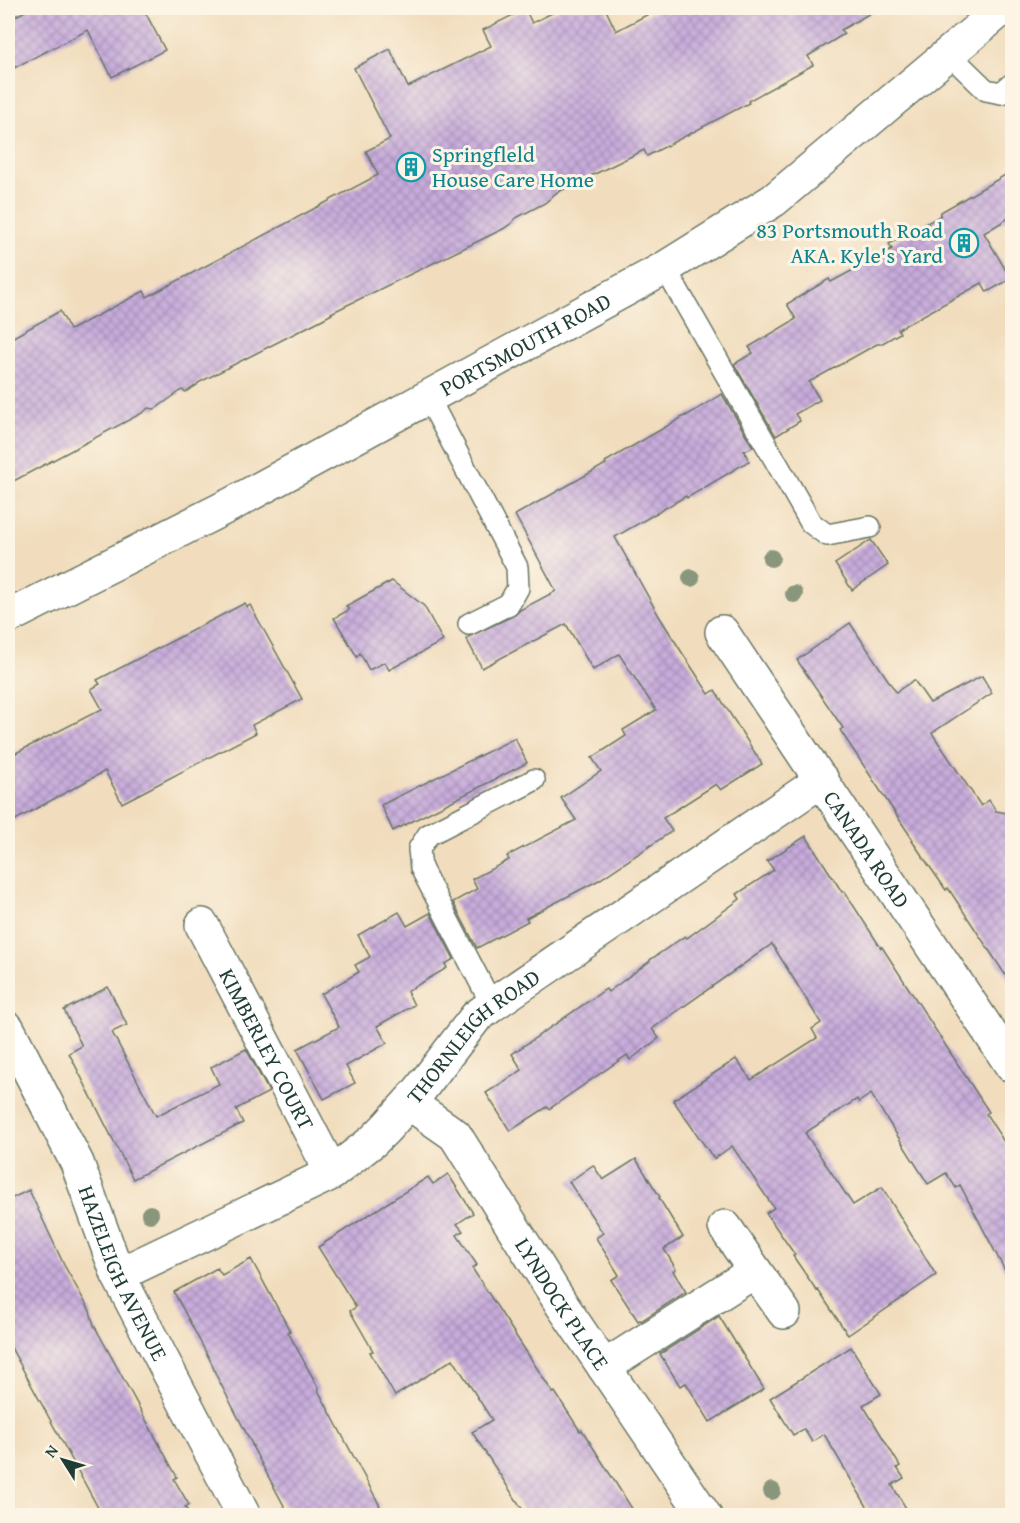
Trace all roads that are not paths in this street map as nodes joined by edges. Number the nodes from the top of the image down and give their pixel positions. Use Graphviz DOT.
graph roads {
  1 [pos="1003,8"];
  2 [pos="949,54"];
  3 [pos="1012,84"];
  4 [pos="666,268"];
  5 [pos="428,397"];
  6 [pos="870,527"];
  7 [pos="8,617"];
  8 [pos="469,624"];
  9 [pos="722,632"];
  10 [pos="534,780"];
  11 [pos="822,780"];
  12 [pos="202,925"];
  13 [pos="492,1005"];
  14 [pos="8,1029"];
  15 [pos="1012,1066"];
  16 [pos="409,1103"];
  17 [pos="332,1173"];
  18 [pos="725,1227"];
  19 [pos="755,1271"];
  20 [pos="118,1275"];
  21 [pos="784,1312"];
  22 [pos="604,1367"];
  23 [pos="244,1515"];
  24 [pos="705,1515"];
  1 -- 2 [label="street, PORTSMOUTH ROAD"];
  2 -- 3 [label="lane"];
  2 -- 4 [label="street, PORTSMOUTH ROAD"];
  4 -- 5 [label="street, PORTSMOUTH ROAD"];
  4 -- 6 [label="lane"];
  5 -- 7 [label="street, PORTSMOUTH ROAD"];
  5 -- 8 [label="lane"];
  9 -- 11 [label="street, CANADA ROAD"];
  10 -- 13 [label="lane"];
  11 -- 13 [label="street, THORNLEIGH ROAD"];
  11 -- 15 [label="street, CANADA ROAD"];
  12 -- 17 [label="street, KIMBERLEY COURT"];
  13 -- 16 [label="street, THORNLEIGH ROAD"];
  14 -- 20 [label="street, HAZELEIGH AVENUE"];
  16 -- 17 [label="street, THORNLEIGH ROAD"];
  16 -- 22 [label="street, LYNDOCK PLACE"];
  17 -- 20 [label="street, THORNLEIGH ROAD"];
  18 -- 19 [label="street"];
  19 -- 21 [label="street"];
  19 -- 22 [label="street"];
  20 -- 23 [label="street, HAZELEIGH AVENUE"];
  22 -- 24 [label="street, LYNDOCK PLACE"];
}
